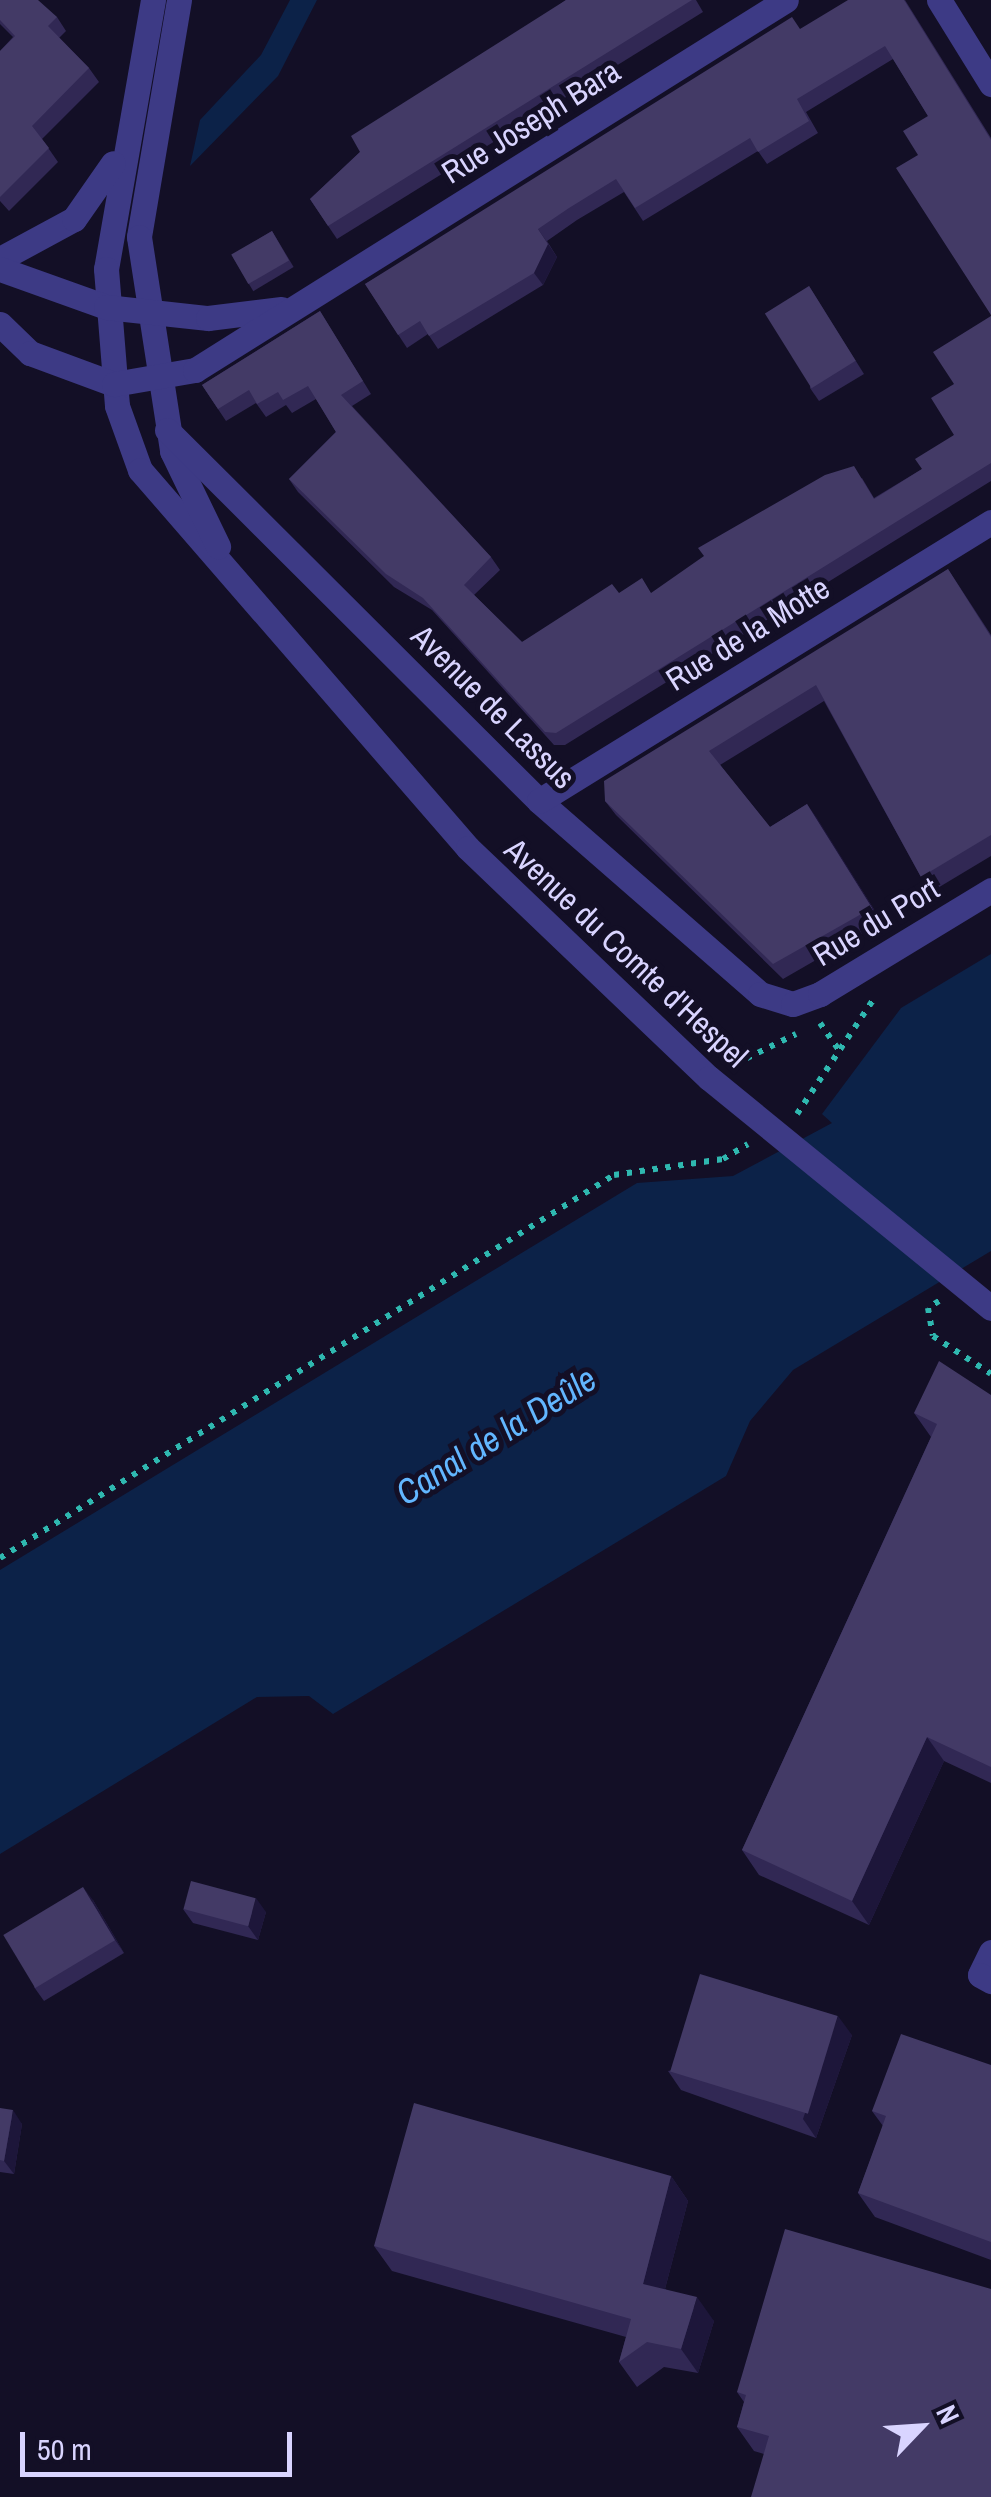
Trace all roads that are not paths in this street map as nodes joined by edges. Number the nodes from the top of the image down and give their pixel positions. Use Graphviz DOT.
graph roads {
  1 [pos="153,0"];
  2 [pos="178,0"];
  3 [pos="786,0"];
  4 [pos="939,0"];
  5 [pos="991,84"];
  6 [pos="127,121"];
  7 [pos="0,259"];
  8 [pos="0,269"];
  9 [pos="310,300"];
  10 [pos="106,308"];
  11 [pos="148,313"];
  12 [pos="0,324"];
  13 [pos="158,382"];
  14 [pos="114,384"];
  15 [pos="167,430"];
  16 [pos="991,522"];
  17 [pos="258,604"];
  18 [pos="538,802"];
  19 [pos="991,890"];
  20 [pos="793,1004"];
  21 [pos="991,1308"];
  22 [pos="991,1952"];
  23 [pos="991,1980"];
  1 -- 6 [label="street, Avenue du Comte d'Hespel"];
  2 -- 11 [label="street, Avenue du Comte d'Hespel"];
  3 -- 9 [label="street, Rue Joseph Bara"];
  4 -- 5 [label="street"];
  6 -- 7 [label="street"];
  6 -- 10 [label="street, Avenue du Comte d'Hespel"];
  8 -- 10 [label="street"];
  9 -- 11 [label="street, Rue Joseph Bara"];
  9 -- 13 [label="street, Rue Joseph Bara"];
  10 -- 11 [label="street, Rue Joseph Bara"];
  10 -- 14 [label="street, Avenue du Comte d'Hespel"];
  11 -- 13 [label="street, Avenue du Comte d'Hespel"];
  12 -- 14 [label="street"];
  13 -- 14 [label="street, Rue Joseph Bara"];
  13 -- 15 [label="street, Avenue du Comte d'Hespel"];
  14 -- 17 [label="street, Avenue du Comte d'Hespel"];
  15 -- 17 [label="street, Avenue du Comte d'Hespel"];
  15 -- 18 [label="street, Avenue de Lassus"];
  16 -- 18 [label="street, Rue de la Motte"];
  17 -- 21 [label="street, Avenue du Comte d'Hespel, bridge"];
  18 -- 20 [label="street, Avenue de Lassus"];
  19 -- 20 [label="street, Rue du Port"];
  22 -- 23 [label="street"];
}
